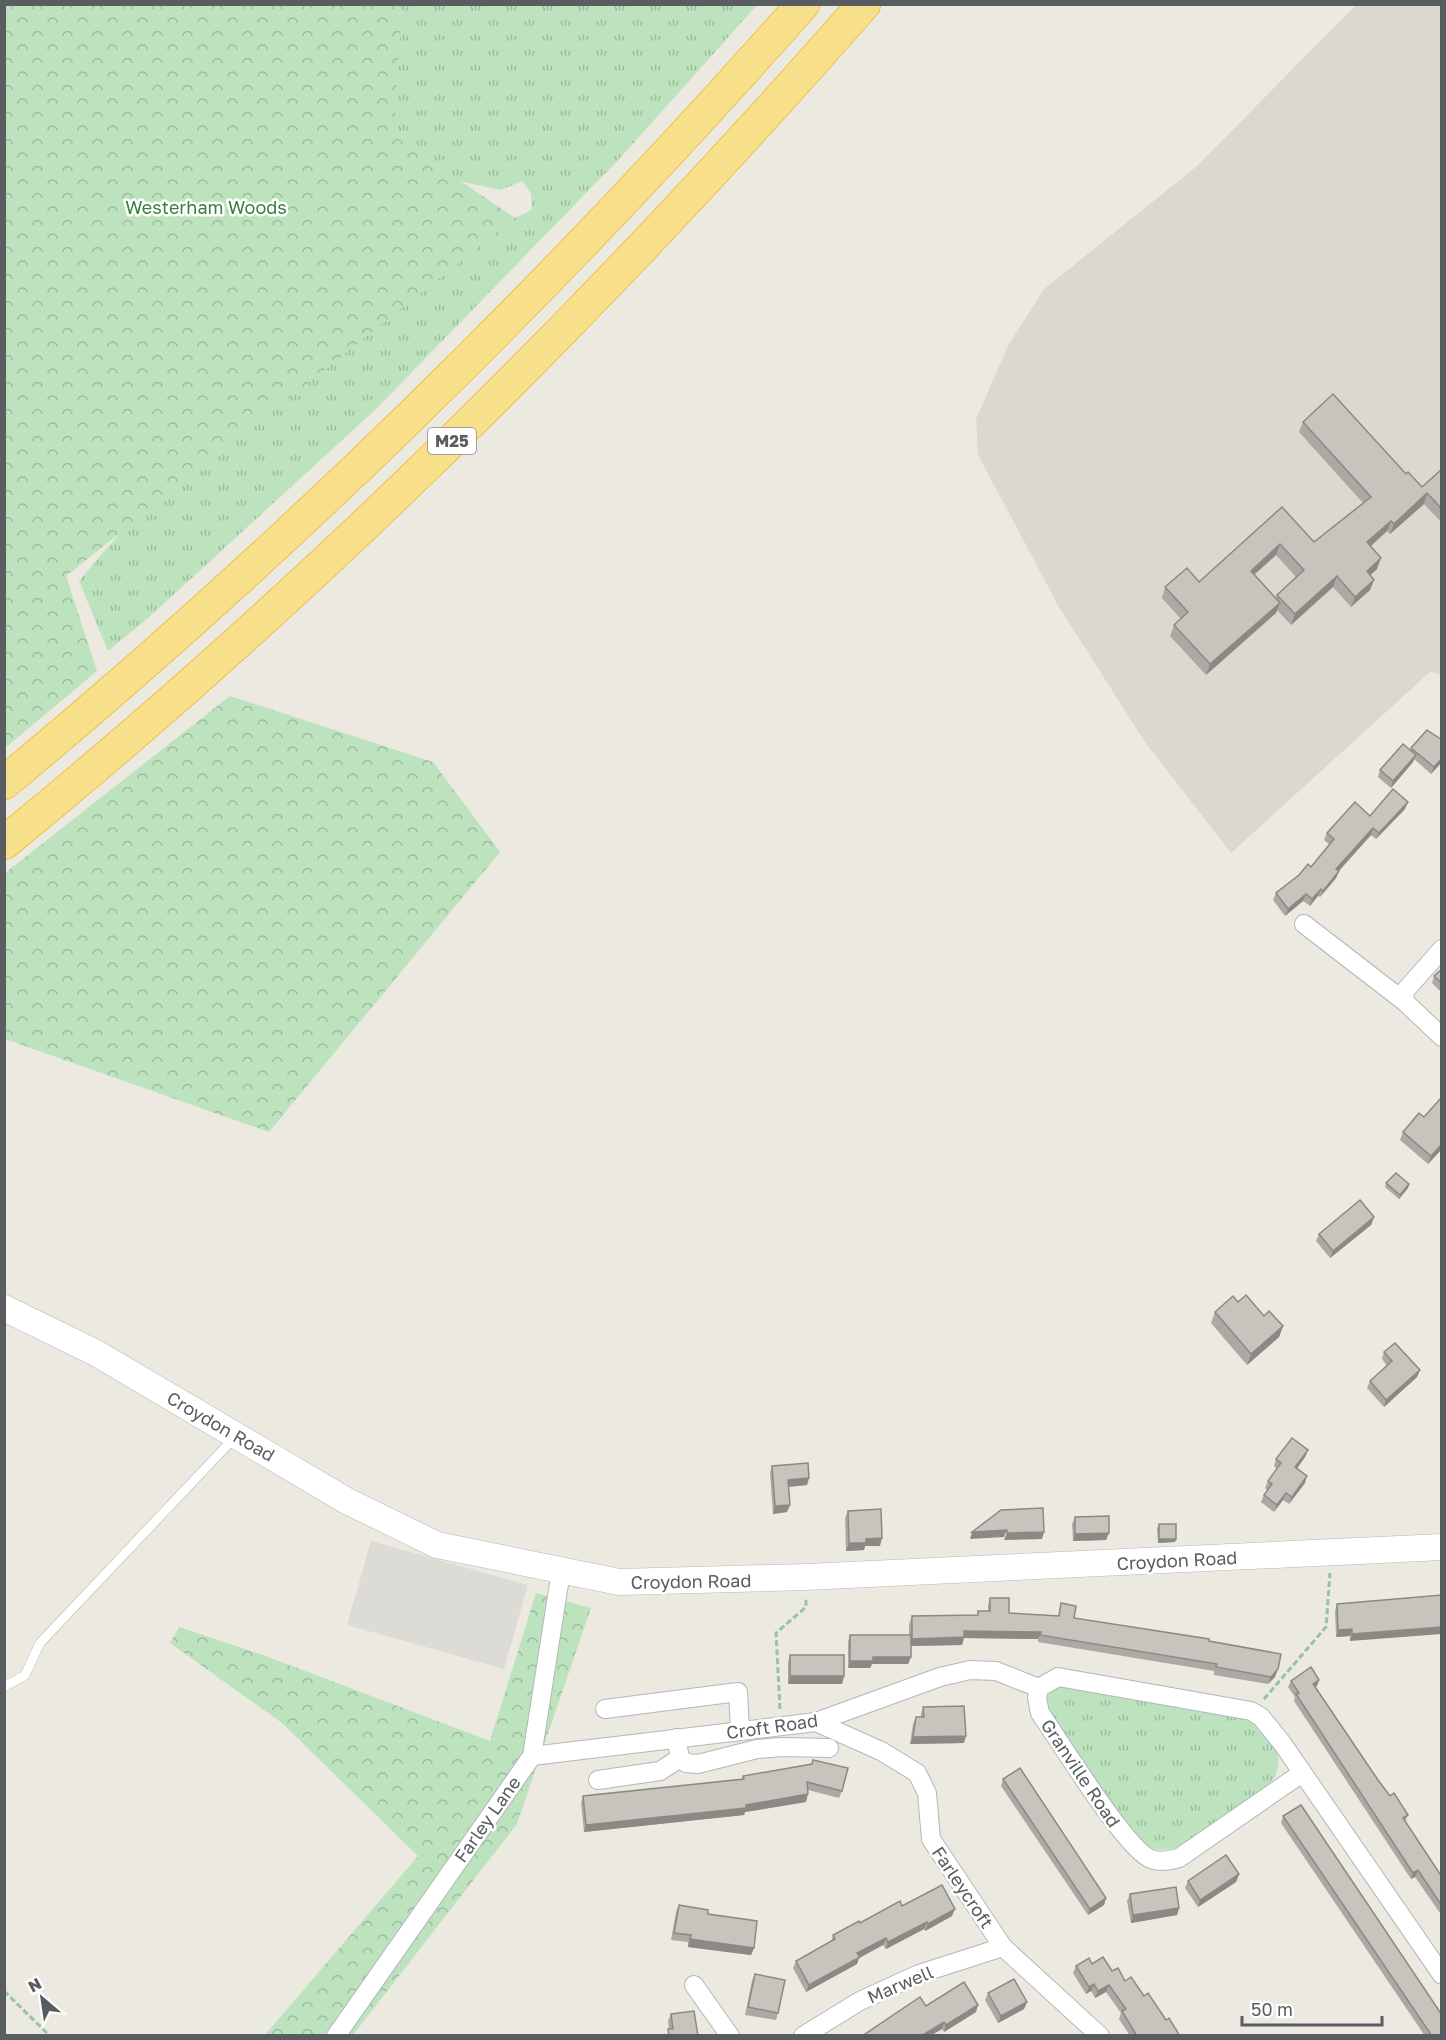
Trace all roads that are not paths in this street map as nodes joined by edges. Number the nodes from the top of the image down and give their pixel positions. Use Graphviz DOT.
graph roads {
  1 [pos="804,4"];
  2 [pos="864,4"];
  3 [pos="4,783"];
  4 [pos="4,843"];
  5 [pos="1304,924"];
  6 [pos="1442,949"];
  7 [pos="1405,1002"];
  8 [pos="1442,1037"];
  9 [pos="4,1308"];
  10 [pos="237,1436"];
  11 [pos="1442,1547"];
  12 [pos="561,1571"];
  13 [pos="4,1687"];
  14 [pos="1039,1688"];
  15 [pos="605,1709"];
  16 [pos="816,1722"];
  17 [pos="740,1730"];
  18 [pos="676,1738"];
  19 [pos="829,1748"];
  20 [pos="532,1756"];
  21 [pos="680,1758"];
  22 [pos="1302,1773"];
  23 [pos="598,1780"];
  24 [pos="1003,1947"];
  25 [pos="1442,1975"];
  26 [pos="694,1985"];
  27 [pos="336,2036"];
  28 [pos="730,2036"];
  29 [pos="803,2036"];
  30 [pos="1100,2036"];
  1 -- 3 [label="highway, M25"];
  2 -- 4 [label="highway, M25"];
  5 -- 7 [label="street"];
  6 -- 7 [label="street"];
  7 -- 8 [label="street"];
  9 -- 10 [label="main road, Croydon Road"];
  10 -- 12 [label="main road, Croydon Road"];
  10 -- 13 [label="lane"];
  11 -- 12 [label="main road, Croydon Road"];
  12 -- 20 [label="street, Farley Lane"];
  14 -- 16 [label="street, Croft Road"];
  14 -- 22 [label="street"];
  14 -- 22 [label="street, Granville Road"];
  15 -- 17 [label="street"];
  16 -- 17 [label="street, Croft Road"];
  16 -- 24 [label="street, Farleycroft"];
  17 -- 18 [label="street, Croft Road"];
  18 -- 20 [label="street, Croft Road"];
  18 -- 21 [label="street"];
  19 -- 21 [label="street"];
  20 -- 27 [label="street, Farley Lane"];
  21 -- 23 [label="street"];
  22 -- 25 [label="street"];
  24 -- 29 [label="street, Marwell"];
  24 -- 30 [label="street, Farleycroft"];
  26 -- 28 [label="street"];
}
